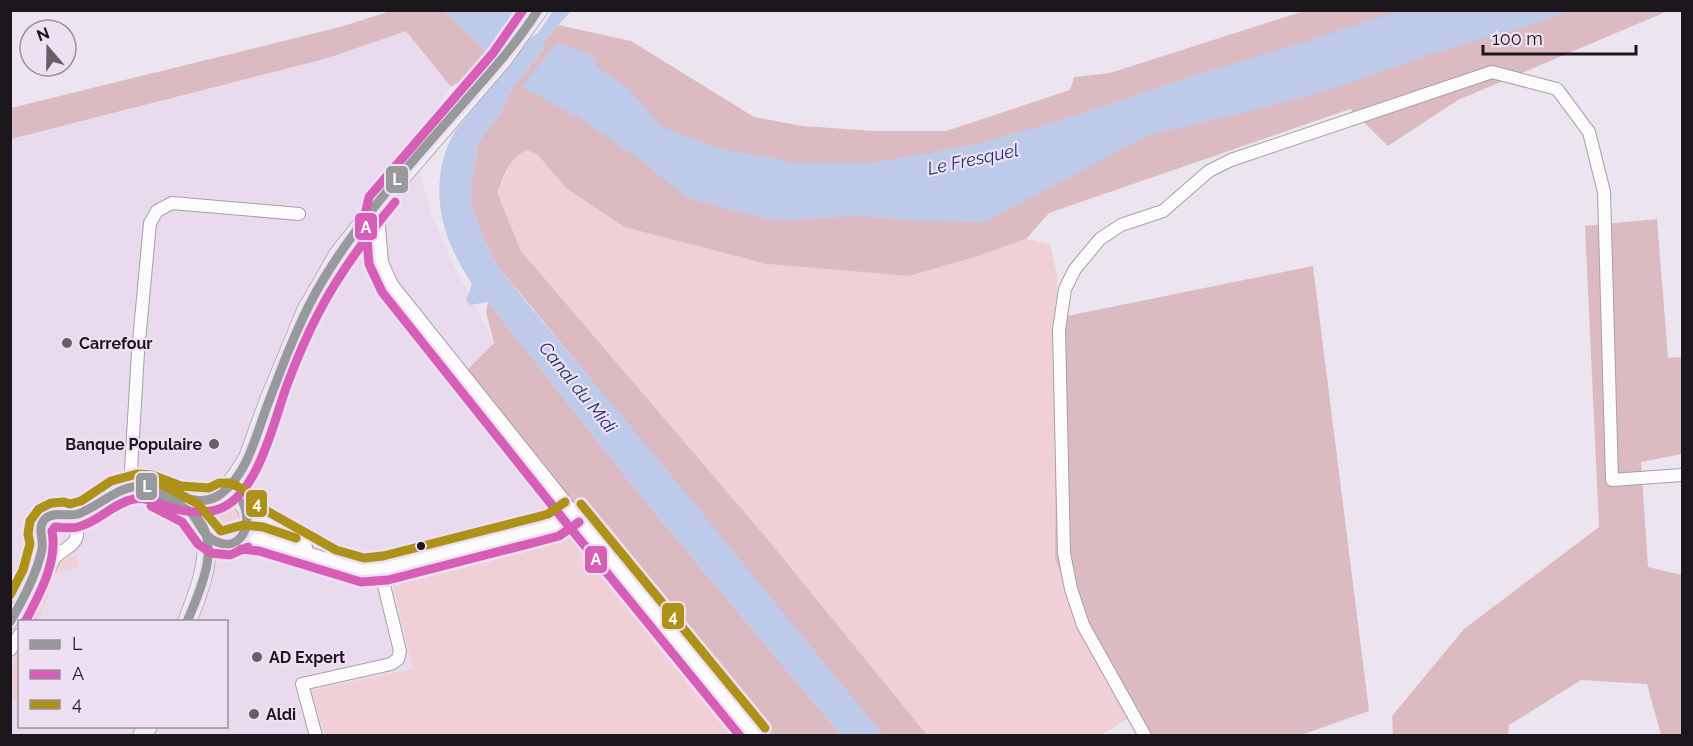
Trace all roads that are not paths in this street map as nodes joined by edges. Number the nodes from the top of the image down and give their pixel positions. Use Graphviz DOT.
graph roads {
  1 [pos="535,15"];
  2 [pos="379,202"];
  3 [pos="299,214"];
  4 [pos="248,458"];
  5 [pos="1683,475"];
  6 [pos="131,490"];
  7 [pos="216,497"];
  8 [pos="246,509"];
  9 [pos="572,512"];
  10 [pos="68,517"];
  11 [pos="77,530"];
  12 [pos="204,530"];
  13 [pos="234,540"];
  14 [pos="43,544"];
  15 [pos="61,551"];
  16 [pos="331,561"];
  17 [pos="380,569"];
  18 [pos="205,574"];
  19 [pos="26,620"];
  20 [pos="187,620"];
  21 [pos="10,623"];
  22 [pos="18,637"];
  23 [pos="10,650"];
  24 [pos="316,735"];
  25 [pos="756,735"];
  26 [pos="1145,735"];
  1 -- 2 [label="main road"];
  2 -- 4 [label="main road"];
  2 -- 9 [label="street"];
  3 -- 6 [label="street"];
  4 -- 7 [label="main road"];
  4 -- 8 [label="main road"];
  5 -- 26 [label="street"];
  6 -- 7 [label="street"];
  6 -- 10 [label="street"];
  6 -- 11 [label="street"];
  6 -- 12 [label="street"];
  7 -- 8 [label="main road"];
  7 -- 12 [label="main road"];
  8 -- 13 [label="main road"];
  8 -- 16 [label="street"];
  9 -- 17 [label="street"];
  9 -- 25 [label="street"];
  10 -- 11 [label="street"];
  10 -- 14 [label="street"];
  11 -- 15 [label="street"];
  12 -- 13 [label="main road"];
  12 -- 18 [label="main road"];
  13 -- 16 [label="street"];
  13 -- 18 [label="main road"];
  14 -- 15 [label="street"];
  14 -- 21 [label="street"];
  15 -- 19 [label="street"];
  16 -- 17 [label="street"];
  17 -- 24 [label="street"];
  18 -- 20 [label="main road"];
  22 -- 23 [label="street"];
}
